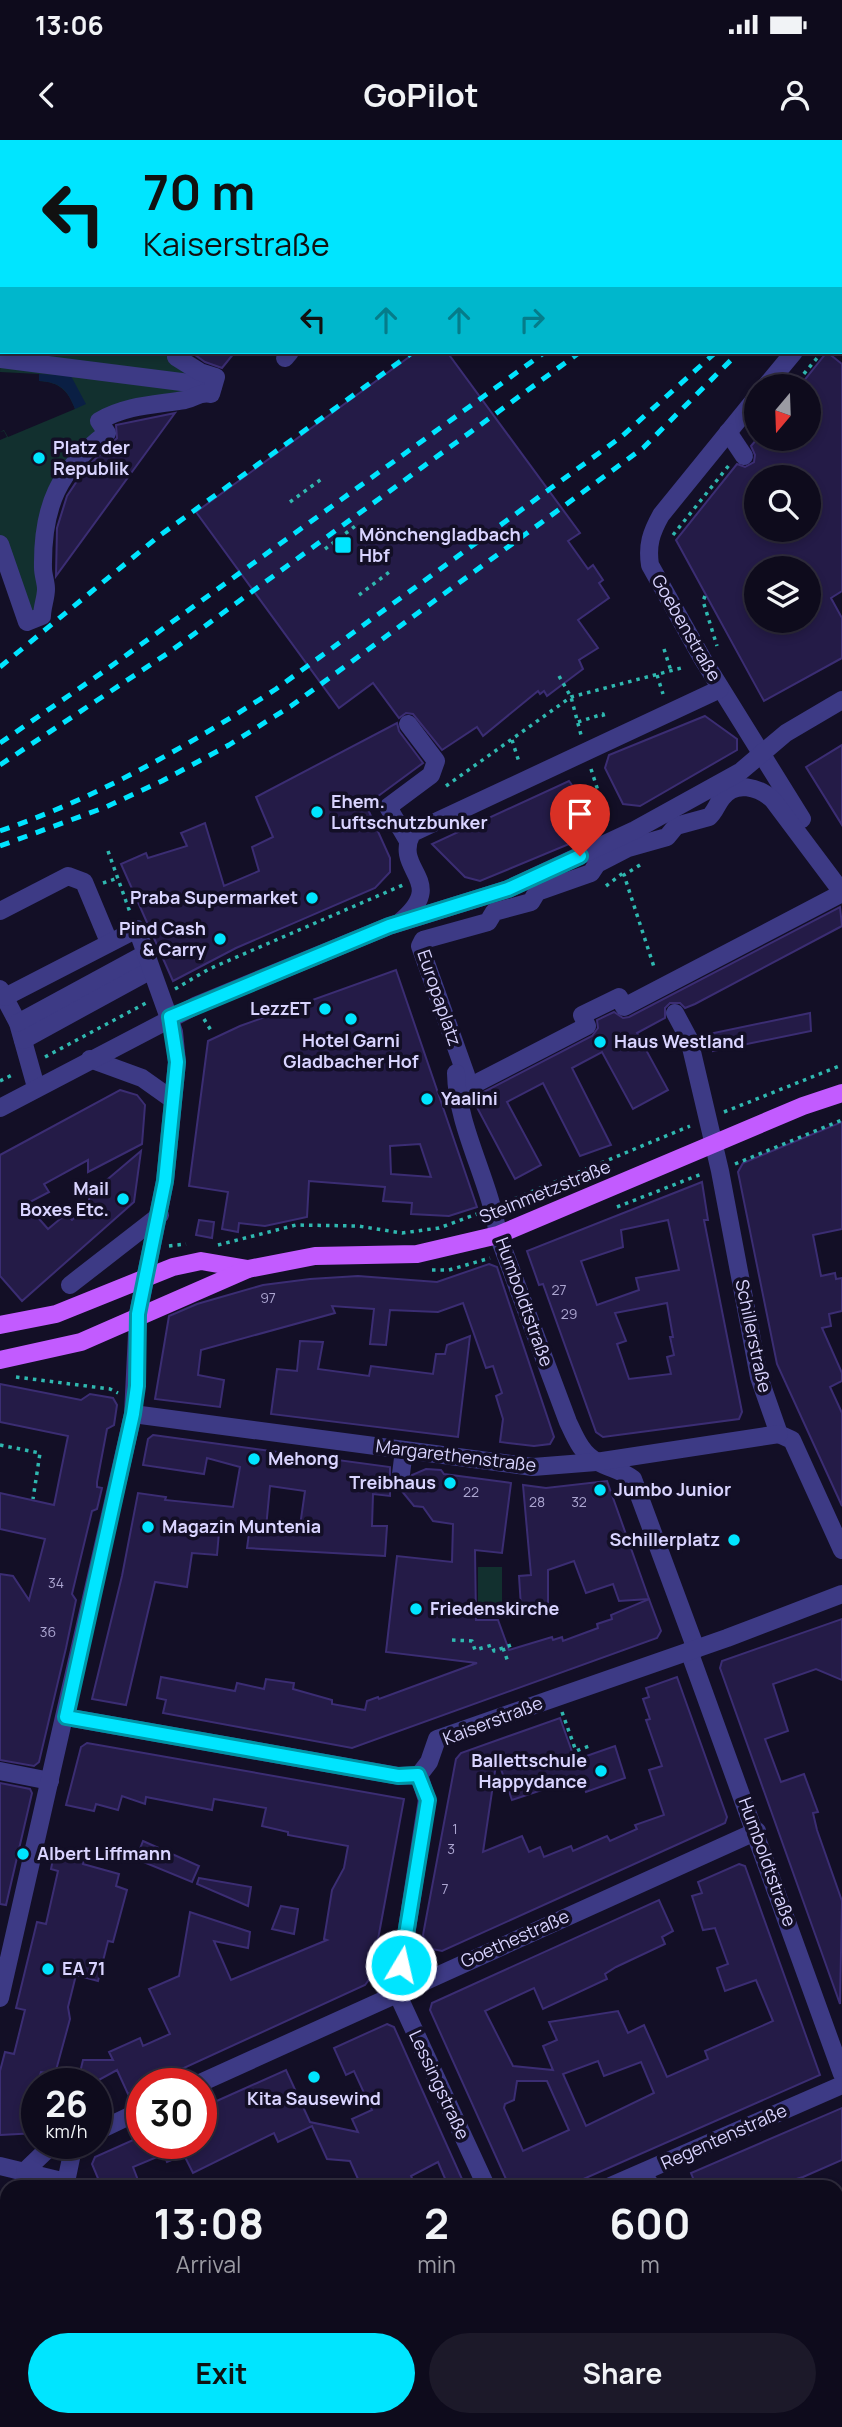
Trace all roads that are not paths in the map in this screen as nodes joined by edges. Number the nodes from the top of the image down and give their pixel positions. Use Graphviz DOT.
graph roads {
  1 [pos="0,266"];
  2 [pos="0,273"];
  3 [pos="178,354"];
  4 [pos="792,354"];
  5 [pos="6,357"];
  6 [pos="776,374"];
  7 [pos="213,386"];
  8 [pos="744,413"];
  9 [pos="728,432"];
  10 [pos="742,453"];
  11 [pos="0,544"];
  12 [pos="720,688"];
  13 [pos="842,700"];
  14 [pos="408,724"];
  15 [pos="761,757"];
  16 [pos="408,841"];
  17 [pos="616,847"];
  18 [pos="842,876"];
  19 [pos="842,893"];
  20 [pos="0,911"];
  21 [pos="401,922"];
  22 [pos="109,943"];
  23 [pos="149,961"];
  24 [pos="2,993"];
  25 [pos="676,1013"];
  26 [pos="170,1017"];
  27 [pos="20,1031"];
  28 [pos="90,1059"];
  29 [pos="36,1087"];
  30 [pos="842,1093"];
  31 [pos="173,1100"];
  32 [pos="0,1108"];
  33 [pos="712,1146"];
  34 [pos="160,1215"];
  35 [pos="498,1235"];
  36 [pos="248,1269"];
  37 [pos="146,1276"];
  38 [pos="70,1285"];
  39 [pos="138,1314"];
  40 [pos="0,1325"];
  41 [pos="0,1360"];
  42 [pos="134,1408"];
  43 [pos="779,1434"];
  44 [pos="404,1450"];
  45 [pos="596,1462"];
  46 [pos="401,1474"];
  47 [pos="842,1550"];
  48 [pos="842,1594"];
  49 [pos="693,1650"];
  50 [pos="66,1717"];
  51 [pos="0,1771"];
  52 [pos="418,1775"];
  53 [pos="50,1781"];
  54 [pos="757,1831"];
  55 [pos="397,1993"];
  56 [pos="0,1998"];
  57 [pos="842,2074"];
  58 [pos="217,2075"];
  59 [pos="842,2085"];
  60 [pos="38,2159"];
  61 [pos="73,2159"];
  62 [pos="0,2166"];
  63 [pos="25,2171"];
  64 [pos="642,2172"];
  65 [pos="55,2180"];
  66 [pos="71,2180"];
  67 [pos="483,2180"];
  68 [pos="624,2180"];
  69 [pos="648,2180"];
  1 -- 2 [label="street"];
  3 -- 7 [label="street"];
  4 -- 6 [label="street"];
  5 -- 7 [label="street"];
  7 -- 11 [label="street"];
  8 -- 9 [label="street, Goebenstraße"];
  9 -- 10 [label="street"];
  9 -- 12 [label="street, Goebenstraße"];
  12 -- 15 [label="street, Goebenstraße"];
  12 -- 16 [label="street"];
  13 -- 15 [label="street, Europaplatz"];
  14 -- 16 [label="street"];
  15 -- 17 [label="street, Europaplatz"];
  15 -- 18 [label="street, Goebenstraße"];
  16 -- 21 [label="street"];
  17 -- 19 [label="street, Europaplatz"];
  17 -- 19 [label="street, Europaplatz"];
  17 -- 21 [label="street, Europaplatz"];
  20 -- 22 [label="street"];
  21 -- 26 [label="street, Europaplatz"];
  21 -- 35 [label="street, Humboldtstraße"];
  22 -- 23 [label="street"];
  22 -- 24 [label="street"];
  23 -- 26 [label="street"];
  23 -- 27 [label="street"];
  24 -- 27 [label="street"];
  25 -- 33 [label="street, Schillerstraße"];
  26 -- 28 [label="street, Europaplatz"];
  26 -- 31 [label="street"];
  27 -- 29 [label="street"];
  28 -- 29 [label="street, Europaplatz"];
  28 -- 31 [label="street"];
  29 -- 32 [label="street, Europaplatz"];
  30 -- 33 [label="main road, Steinmetzstraße"];
  31 -- 34 [label="street"];
  33 -- 35 [label="main road, Steinmetzstraße"];
  33 -- 43 [label="street, Schillerstraße"];
  34 -- 37 [label="street"];
  34 -- 38 [label="street"];
  35 -- 36 [label="main road, Steinmetzstraße"];
  35 -- 45 [label="street, Humboldtstraße"];
  36 -- 37 [label="main road, Steinmetzstraße"];
  36 -- 39 [label="main road, Steinmetzstraße"];
  37 -- 39 [label="street"];
  37 -- 40 [label="main road, Steinmetzstraße"];
  39 -- 41 [label="main road, Steinmetzstraße"];
  39 -- 42 [label="street"];
  42 -- 44 [label="street, Margarethenstraße"];
  42 -- 50 [label="street"];
  43 -- 45 [label="street, Margarethenstraße"];
  43 -- 47 [label="street, Schillerstraße"];
  44 -- 45 [label="street, Margarethenstraße"];
  44 -- 46 [label="street"];
  45 -- 49 [label="street, Humboldtstraße"];
  48 -- 49 [label="street, Kaiserstraße"];
  49 -- 52 [label="street, Kaiserstraße"];
  49 -- 54 [label="street, Humboldtstraße"];
  50 -- 52 [label="street"];
  50 -- 53 [label="street"];
  51 -- 53 [label="street"];
  52 -- 55 [label="street"];
  53 -- 56 [label="street"];
  54 -- 55 [label="street, Goethestraße"];
  54 -- 57 [label="street, Humboldtstraße"];
  55 -- 58 [label="street, Goethestraße"];
  55 -- 67 [label="street, Lessingstraße"];
  59 -- 64 [label="street, Regentenstraße"];
  60 -- 63 [label="street"];
  61 -- 66 [label="street"];
  62 -- 63 [label="street"];
  63 -- 65 [label="street"];
  64 -- 68 [label="street, Regentenstraße"];
  64 -- 69 [label="street"];
}
